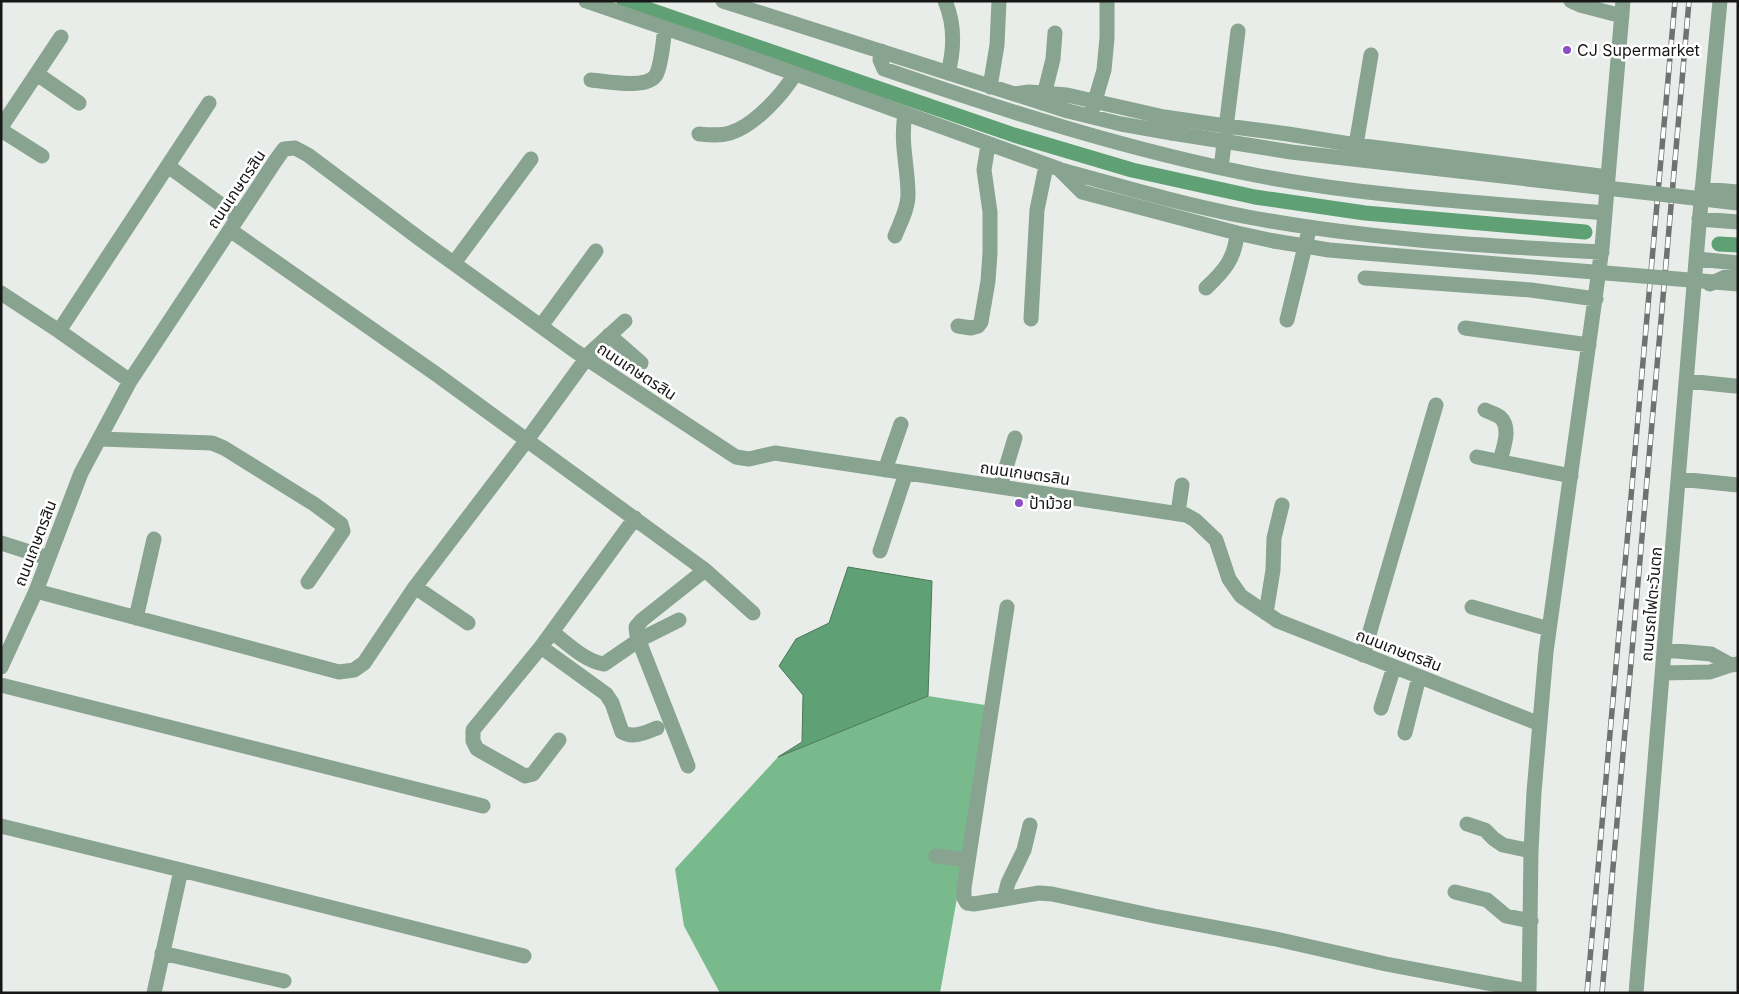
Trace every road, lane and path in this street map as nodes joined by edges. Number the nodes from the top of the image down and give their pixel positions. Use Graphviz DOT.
graph roads {
  1 [pos="586,1"];
  2 [pos="723,1"];
  3 [pos="945,1"];
  4 [pos="999,1"];
  5 [pos="1108,1"];
  6 [pos="1571,1"];
  7 [pos="1720,1"];
  8 [pos="1623,9"];
  9 [pos="665,28"];
  10 [pos="1238,31"];
  11 [pos="1055,33"];
  12 [pos="61,37"];
  13 [pos="881,51"];
  14 [pos="1371,55"];
  15 [pos="948,73"];
  16 [pos="37,74"];
  17 [pos="795,74"];
  18 [pos="591,80"];
  19 [pos="990,87"];
  20 [pos="1043,98"];
  21 [pos="1095,101"];
  22 [pos="79,103"];
  23 [pos="209,103"];
  24 [pos="905,114"];
  25 [pos="1091,117"];
  26 [pos="1226,126"];
  27 [pos="1,128"];
  28 [pos="699,134"];
  29 [pos="988,144"];
  30 [pos="1356,145"];
  31 [pos="42,156"];
  32 [pos="531,158"];
  33 [pos="168,166"];
  34 [pos="1053,168"];
  35 [pos="1221,168"];
  36 [pos="1608,177"];
  37 [pos="1702,189"];
  38 [pos="1738,192"];
  39 [pos="1738,202"];
  40 [pos="1605,213"];
  41 [pos="238,217"];
  42 [pos="1699,219"];
  43 [pos="1737,222"];
  44 [pos="1310,228"];
  45 [pos="230,230"];
  46 [pos="1237,233"];
  47 [pos="895,236"];
  48 [pos="1305,246"];
  49 [pos="1602,250"];
  50 [pos="596,251"];
  51 [pos="1697,259"];
  52 [pos="1738,263"];
  53 [pos="454,264"];
  54 [pos="1738,271"];
  55 [pos="1365,278"];
  56 [pos="1738,284"];
  57 [pos="1206,288"];
  58 [pos="1694,291"];
  59 [pos="1,294"];
  60 [pos="1596,299"];
  61 [pos="1031,320"];
  62 [pos="1287,320"];
  63 [pos="625,321"];
  64 [pos="541,326"];
  65 [pos="958,326"];
  66 [pos="1465,328"];
  67 [pos="59,331"];
  68 [pos="609,335"];
  69 [pos="1589,345"];
  70 [pos="586,359"];
  71 [pos="642,363"];
  72 [pos="130,381"];
  73 [pos="1687,381"];
  74 [pos="1735,386"];
  75 [pos="1436,405"];
  76 [pos="1484,410"];
  77 [pos="901,424"];
  78 [pos="1015,438"];
  79 [pos="100,440"];
  80 [pos="527,440"];
  81 [pos="1477,457"];
  82 [pos="1500,461"];
  83 [pos="886,470"];
  84 [pos="906,474"];
  85 [pos="1571,476"];
  86 [pos="1679,479"];
  87 [pos="1182,485"];
  88 [pos="1738,485"];
  89 [pos="1000,487"];
  90 [pos="1282,504"];
  91 [pos="1178,513"];
  92 [pos="635,518"];
  93 [pos="154,540"];
  94 [pos="1,544"];
  95 [pos="880,551"];
  96 [pos="48,558"];
  97 [pos="705,570"];
  98 [pos="308,582"];
  99 [pos="415,587"];
  100 [pos="36,591"];
  101 [pos="1007,607"];
  102 [pos="1472,607"];
  103 [pos="753,613"];
  104 [pos="1266,613"];
  105 [pos="136,618"];
  106 [pos="679,620"];
  107 [pos="468,623"];
  108 [pos="1550,629"];
  109 [pos="552,632"];
  110 [pos="639,640"];
  111 [pos="541,647"];
  112 [pos="1665,650"];
  113 [pos="1363,655"];
  114 [pos="1734,664"];
  115 [pos="1,667"];
  116 [pos="1394,667"];
  117 [pos="1663,673"];
  118 [pos="1419,677"];
  119 [pos="1,685"];
  120 [pos="1381,708"];
  121 [pos="1540,724"];
  122 [pos="657,728"];
  123 [pos="1405,733"];
  124 [pos="559,740"];
  125 [pos="688,766"];
  126 [pos="483,806"];
  127 [pos="1467,824"];
  128 [pos="1030,825"];
  129 [pos="1,826"];
  130 [pos="1531,851"];
  131 [pos="936,856"];
  132 [pos="968,860"];
  133 [pos="181,870"];
  134 [pos="1455,892"];
  135 [pos="1004,899"];
  136 [pos="1531,921"];
  137 [pos="162,953"];
  138 [pos="524,956"];
  139 [pos="284,981"];
  140 [pos="1529,992"];
  141 [pos="154,993"];
  142 [pos="1636,993"];
  1 -- 9 [label="street"];
  2 -- 13 [label="street"];
  3 -- 15 [label="street"];
  4 -- 19 [label="street"];
  5 -- 21 [label="street"];
  6 -- 8 [label="street"];
  7 -- 37 [label="street, ถนนรถไฟตะวันตก"];
  8 -- 36 [label="street"];
  9 -- 17 [label="street"];
  9 -- 18 [label="street"];
  10 -- 26 [label="street"];
  11 -- 20 [label="street"];
  12 -- 16 [label="street"];
  13 -- 15 [label="street"];
  13 -- 35 [label="street"];
  14 -- 30 [label="street"];
  15 -- 19 [label="street"];
  16 -- 22 [label="street"];
  16 -- 27 [label="street"];
  17 -- 24 [label="street"];
  17 -- 28 [label="street"];
  19 -- 20 [label="street"];
  20 -- 21 [label="street"];
  20 -- 25 [label="street"];
  21 -- 25 [label="street"];
  21 -- 26 [label="street"];
  23 -- 33 [label="street"];
  24 -- 29 [label="street"];
  24 -- 47 [label="street"];
  25 -- 39 [label="street, bridge"];
  26 -- 30 [label="street"];
  26 -- 35 [label="street"];
  27 -- 31 [label="street"];
  29 -- 34 [label="street"];
  29 -- 65 [label="street"];
  30 -- 36 [label="street"];
  32 -- 53 [label="street"];
  33 -- 41 [label="street"];
  33 -- 67 [label="street"];
  34 -- 44 [label="street"];
  34 -- 46 [label="street"];
  34 -- 61 [label="street"];
  35 -- 40 [label="street"];
  36 -- 40 [label="street"];
  37 -- 38 [label="street"];
  37 -- 42 [label="street, ถนนรถไฟตะวันตก"];
  39 -- 43 [label="street"];
  40 -- 49 [label="street"];
  41 -- 45 [label="street, ถนนเกษตรสิน"];
  41 -- 53 [label="street, ถนนเกษตรสิน"];
  42 -- 43 [label="street"];
  42 -- 51 [label="street, ถนนรถไฟตะวันตก"];
  44 -- 48 [label="street"];
  44 -- 49 [label="street"];
  45 -- 72 [label="street, ถนนเกษตรสิน"];
  45 -- 80 [label="street"];
  46 -- 48 [label="street, bridge"];
  46 -- 57 [label="street"];
  48 -- 56 [label="street, bridge"];
  48 -- 62 [label="street"];
  49 -- 60 [label="street"];
  50 -- 64 [label="street"];
  51 -- 52 [label="street"];
  51 -- 58 [label="street, ถนนรถไฟตะวันตก"];
  53 -- 64 [label="street, ถนนเกษตรสิน"];
  54 -- 58 [label="street"];
  55 -- 60 [label="street"];
  58 -- 73 [label="street, ถนนรถไฟตะวันตก"];
  59 -- 67 [label="street"];
  60 -- 69 [label="street"];
  63 -- 68 [label="street"];
  64 -- 70 [label="street, ถนนเกษตรสิน"];
  66 -- 69 [label="street"];
  67 -- 72 [label="street"];
  68 -- 70 [label="street"];
  68 -- 71 [label="street"];
  69 -- 85 [label="street"];
  70 -- 80 [label="street"];
  70 -- 83 [label="street, ถนนเกษตรสิน"];
  72 -- 79 [label="street, ถนนเกษตรสิน"];
  73 -- 74 [label="street"];
  73 -- 86 [label="street, ถนนรถไฟตะวันตก"];
  75 -- 113 [label="street"];
  76 -- 82 [label="street"];
  77 -- 83 [label="street"];
  78 -- 89 [label="street"];
  79 -- 96 [label="street, ถนนเกษตรสิน"];
  79 -- 98 [label="street"];
  80 -- 92 [label="street"];
  80 -- 99 [label="street"];
  81 -- 82 [label="street"];
  82 -- 85 [label="street"];
  83 -- 84 [label="street, ถนนเกษตรสิน"];
  84 -- 89 [label="street, ถนนเกษตรสิน"];
  84 -- 95 [label="street"];
  85 -- 108 [label="street"];
  86 -- 88 [label="street"];
  86 -- 112 [label="street, ถนนรถไฟตะวันตก"];
  87 -- 91 [label="street"];
  89 -- 91 [label="street, ถนนเกษตรสิน"];
  90 -- 104 [label="street"];
  91 -- 104 [label="street, ถนนเกษตรสิน"];
  92 -- 97 [label="street"];
  92 -- 109 [label="street"];
  93 -- 105 [label="street"];
  94 -- 96 [label="street"];
  96 -- 100 [label="street, ถนนเกษตรสิน"];
  97 -- 103 [label="street"];
  97 -- 110 [label="street"];
  99 -- 105 [label="street"];
  99 -- 107 [label="street"];
  100 -- 105 [label="street"];
  100 -- 115 [label="street, ถนนเกษตรสิน"];
  101 -- 132 [label="street"];
  102 -- 108 [label="street"];
  104 -- 113 [label="street, ถนนเกษตรสิน"];
  106 -- 110 [label="street"];
  108 -- 121 [label="street"];
  109 -- 110 [label="street"];
  109 -- 111 [label="street"];
  110 -- 125 [label="street"];
  111 -- 122 [label="street"];
  111 -- 124 [label="street"];
  112 -- 114 [label="street"];
  112 -- 117 [label="street, ถนนรถไฟตะวันตก"];
  113 -- 116 [label="street, ถนนเกษตรสิน"];
  114 -- 117 [label="street"];
  116 -- 118 [label="street, ถนนเกษตรสิน"];
  116 -- 120 [label="street"];
  117 -- 142 [label="street, ถนนรถไฟตะวันตก"];
  118 -- 121 [label="street, ถนนเกษตรสิน"];
  118 -- 123 [label="street"];
  119 -- 126 [label="street"];
  121 -- 130 [label="street"];
  127 -- 130 [label="street"];
  128 -- 135 [label="street"];
  129 -- 133 [label="street"];
  130 -- 136 [label="street"];
  131 -- 132 [label="street"];
  132 -- 135 [label="street"];
  133 -- 137 [label="street"];
  133 -- 138 [label="street"];
  134 -- 136 [label="street"];
  135 -- 140 [label="street"];
  136 -- 140 [label="street"];
  137 -- 139 [label="street"];
  137 -- 141 [label="street"];
}
